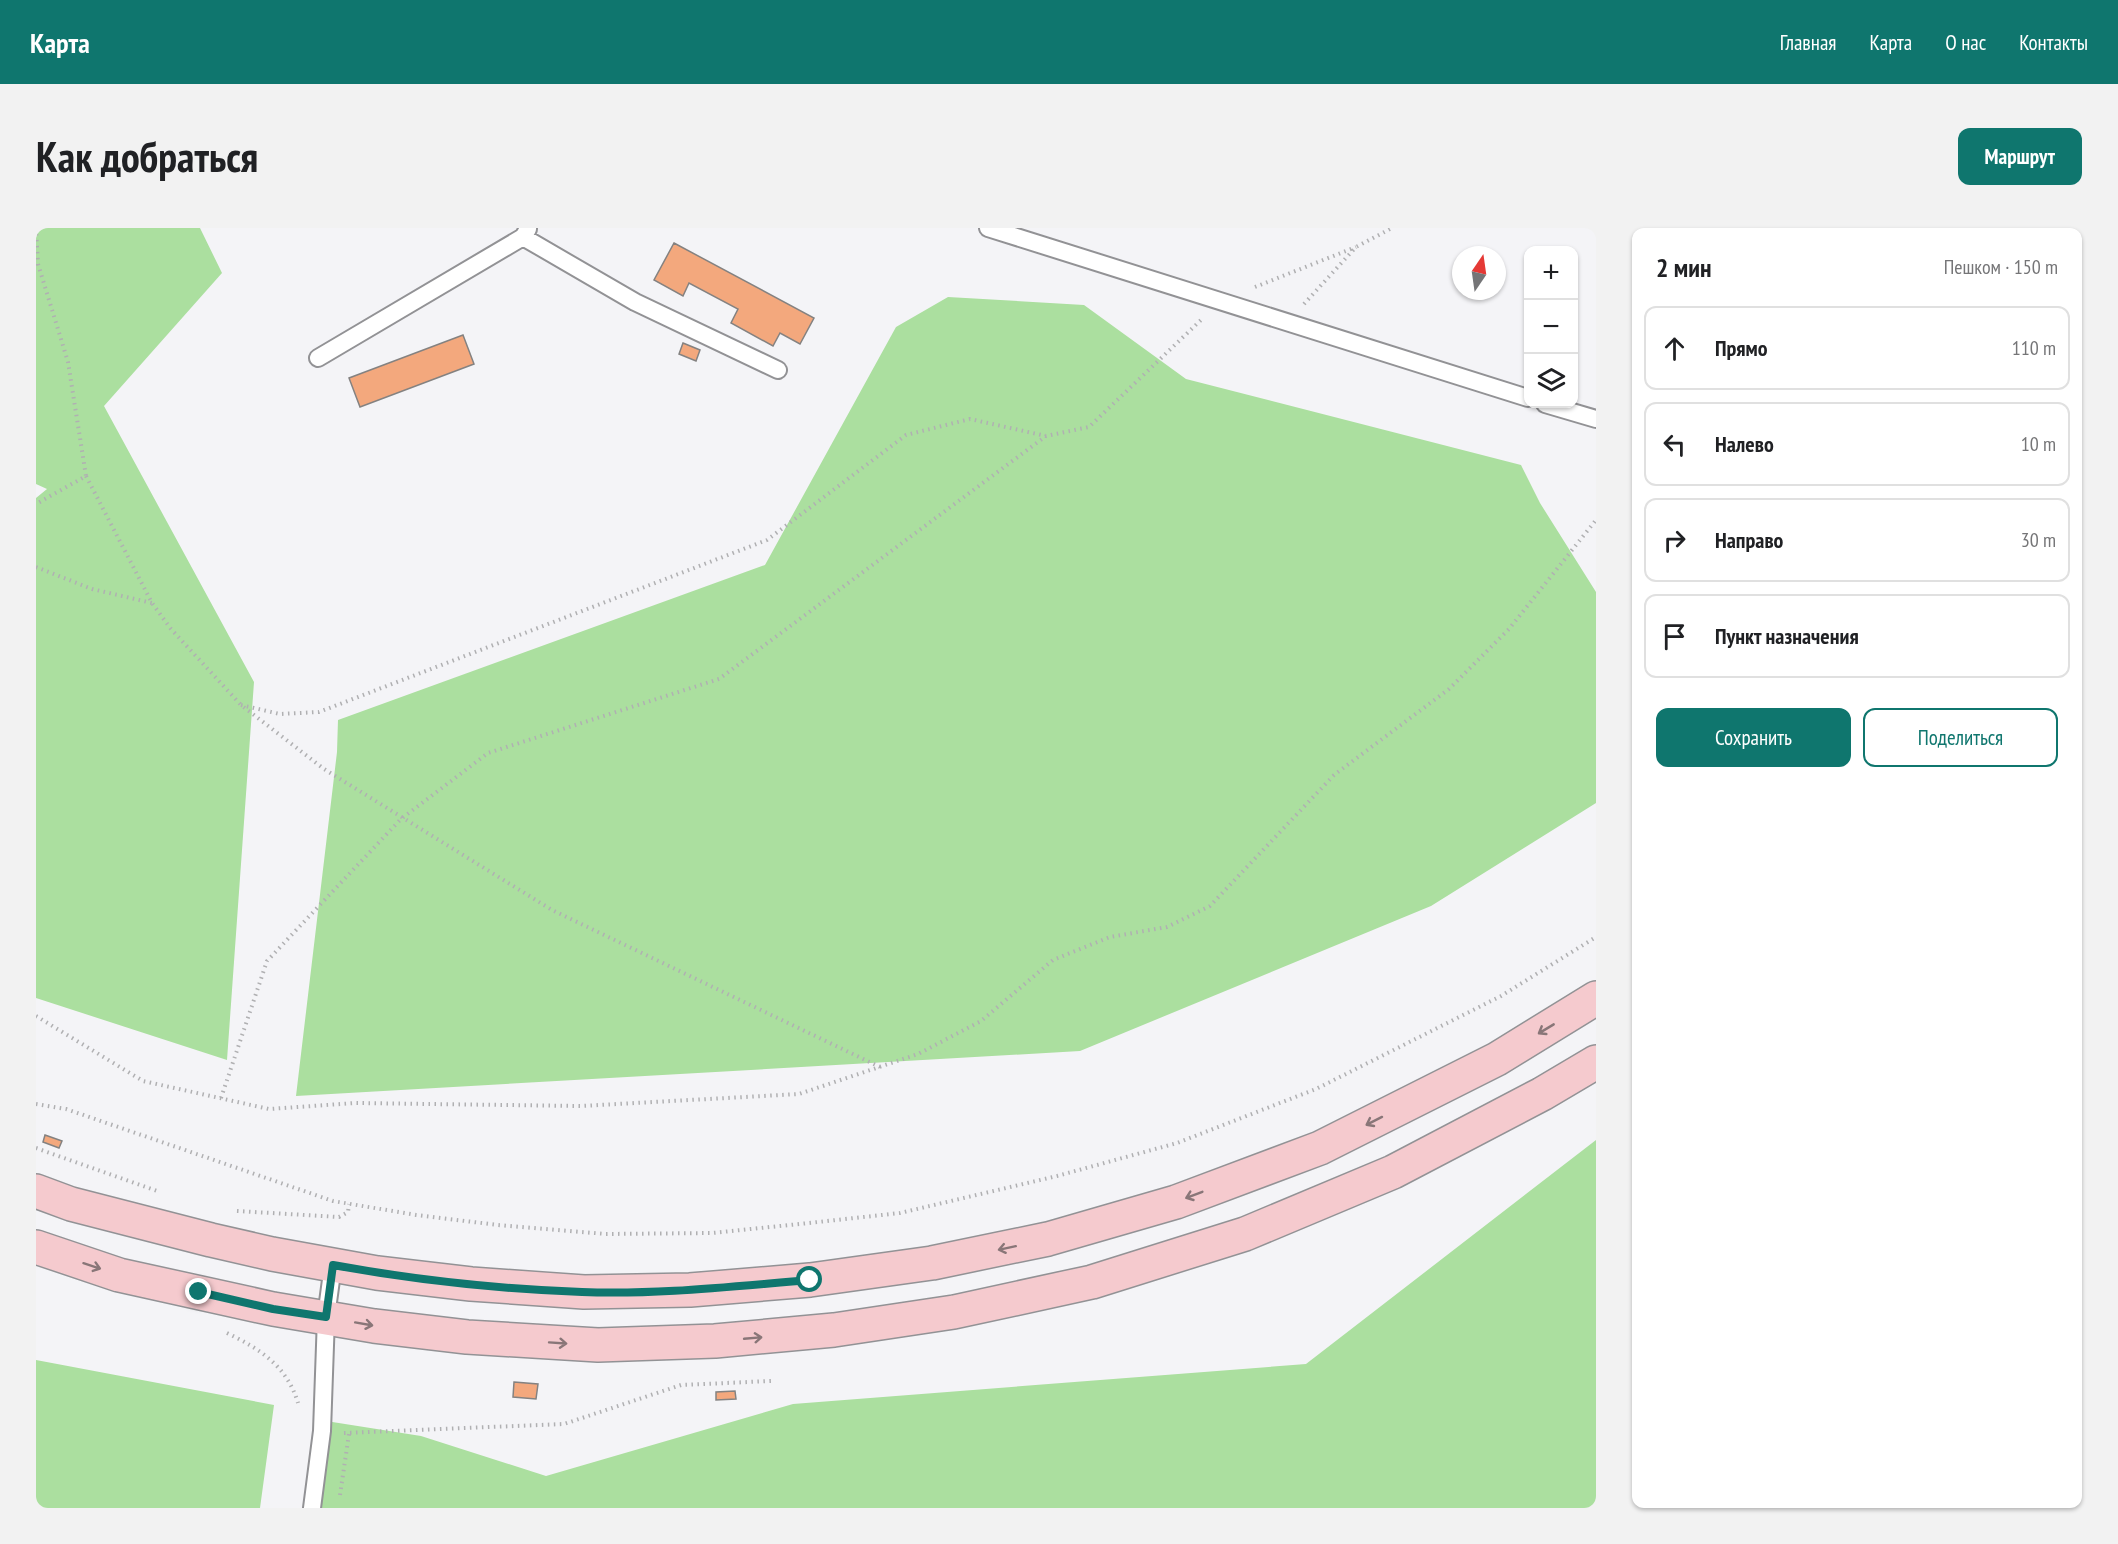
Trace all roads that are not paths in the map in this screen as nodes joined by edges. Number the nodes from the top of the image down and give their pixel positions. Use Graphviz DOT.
graph roads {
  1 [pos="988,228"];
  2 [pos="526,233"];
  3 [pos="318,358"];
  4 [pos="778,370"];
  5 [pos="1524,397"];
  6 [pos="1558,408"];
  7 [pos="1596,420"];
  8 [pos="1596,998"];
  9 [pos="1596,1062"];
  10 [pos="36,1191"];
  11 [pos="36,1247"];
  12 [pos="333,1265"];
  13 [pos="326,1317"];
  14 [pos="312,1508"];
  1 -- 5 [label="lane"];
  2 -- 3 [label="lane"];
  2 -- 4 [label="lane"];
  6 -- 7 [label="lane"];
  8 -- 12 [label="main road, one-way"];
  13 -- 9 [label="main road, one-way"];
  10 -- 12 [label="main road"];
  11 -- 13 [label="main road, one-way"];
  12 -- 13 [label="lane"];
  13 -- 14 [label="lane"];
}
